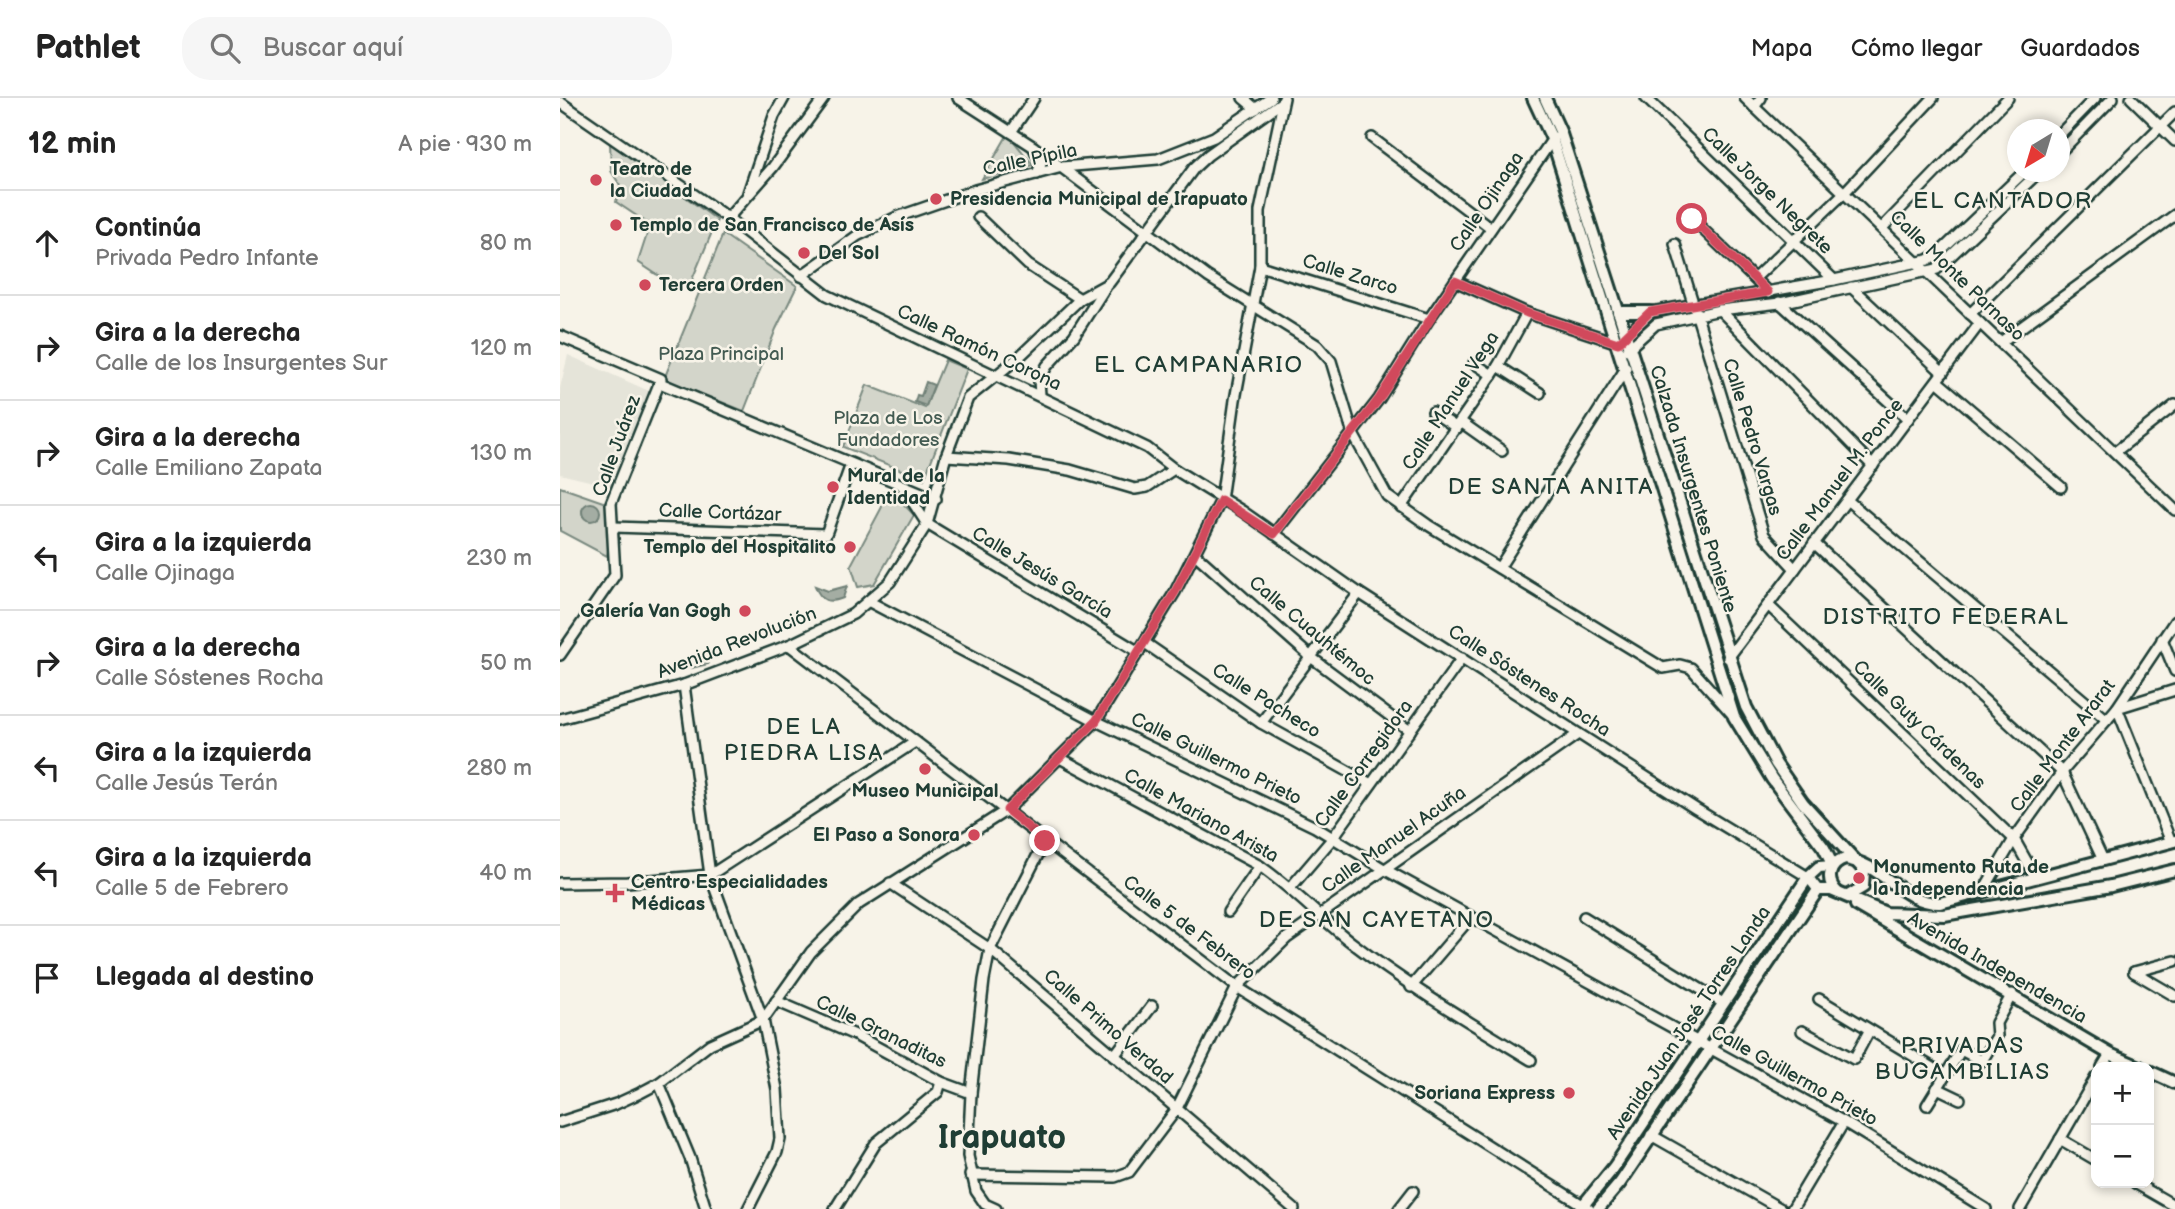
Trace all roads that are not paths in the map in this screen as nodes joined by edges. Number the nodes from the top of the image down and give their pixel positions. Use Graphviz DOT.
graph roads {
  1 [pos="784,98"];
  2 [pos="824,98"];
  3 [pos="958,98"];
  4 [pos="1034,98"];
  5 [pos="1244,98"];
  6 [pos="1270,98"];
  7 [pos="1533,98"];
  8 [pos="1545,98"];
  9 [pos="1646,98"];
  10 [pos="1745,98"];
  11 [pos="1761,98"];
  12 [pos="1933,98"];
  13 [pos="2008,98"];
  14 [pos="2095,98"];
  15 [pos="2113,98"];
  16 [pos="2131,98"];
  17 [pos="1285,99"];
  18 [pos="560,102"];
  19 [pos="1754,107"];
  20 [pos="1256,109"];
  21 [pos="2175,112"];
  22 [pos="2070,124"];
  23 [pos="2161,128"];
  24 [pos="1011,132"];
  25 [pos="1556,135"];
  26 [pos="1372,138"];
  27 [pos="2175,141"];
  28 [pos="2070,142"];
  29 [pos="1034,147"];
  30 [pos="1178,151"];
  31 [pos="1062,167"];
  32 [pos="1194,168"];
  33 [pos="1037,174"];
  34 [pos="2014,182"];
  35 [pos="2029,182"];
  36 [pos="1843,194"];
  37 [pos="746,198"];
  38 [pos="2175,215"];
  39 [pos="978,217"];
  40 [pos="728,218"];
  41 [pos="1692,219"];
  42 [pos="1491,228"];
  43 [pos="1882,228"];
  44 [pos="1148,234"];
  45 [pos="1792,240"];
  46 [pos="1675,244"];
  47 [pos="1917,262"];
  48 [pos="1260,266"];
  49 [pos="1928,272"];
  50 [pos="801,276"];
  51 [pos="1755,278"];
  52 [pos="1834,280"];
  53 [pos="1455,281"];
  54 [pos="1109,283"];
  55 [pos="1850,286"];
  56 [pos="1768,292"];
  57 [pos="1080,299"];
  58 [pos="1780,303"];
  59 [pos="1254,306"];
  60 [pos="1694,306"];
  61 [pos="1720,310"];
  62 [pos="1618,312"];
  63 [pos="1650,312"];
  64 [pos="1527,313"];
  65 [pos="1970,314"];
  66 [pos="1697,316"];
  67 [pos="1429,319"];
  68 [pos="1980,323"];
  69 [pos="560,336"];
  70 [pos="1622,340"];
  71 [pos="2001,342"];
  72 [pos="1626,351"];
  73 [pos="1474,363"];
  74 [pos="1626,368"];
  75 [pos="1495,370"];
  76 [pos="994,376"];
  77 [pos="1940,377"];
  78 [pos="660,381"];
  79 [pos="1540,393"];
  80 [pos="1040,396"];
  81 [pos="2175,405"];
  82 [pos="1433,412"];
  83 [pos="1908,419"];
  84 [pos="1459,425"];
  85 [pos="1353,435"];
  86 [pos="1502,451"];
  87 [pos="2115,452"];
  88 [pos="946,456"];
  89 [pos="850,464"];
  90 [pos="1873,467"];
  91 [pos="1174,469"];
  92 [pos="903,486"];
  93 [pos="2061,487"];
  94 [pos="936,499"];
  95 [pos="1221,500"];
  96 [pos="1847,500"];
  97 [pos="1401,507"];
  98 [pos="2175,510"];
  99 [pos="926,524"];
  100 [pos="614,527"];
  101 [pos="1274,534"];
  102 [pos="1814,543"];
  103 [pos="1195,554"];
  104 [pos="1499,568"];
  105 [pos="1795,569"];
  106 [pos="1359,593"];
  107 [pos="868,601"];
  108 [pos="1768,605"];
  109 [pos="2175,621"];
  110 [pos="2162,639"];
  111 [pos="1145,643"];
  112 [pos="789,645"];
  113 [pos="1139,652"];
  114 [pos="560,655"];
  115 [pos="1728,657"];
  116 [pos="1312,658"];
  117 [pos="1462,658"];
  118 [pos="2175,671"];
  119 [pos="684,685"];
  120 [pos="2175,690"];
  121 [pos="2117,708"];
  122 [pos="1734,716"];
  123 [pos="560,719"];
  124 [pos="2107,720"];
  125 [pos="1096,721"];
  126 [pos="1261,723"];
  127 [pos="1410,731"];
  128 [pos="1578,734"];
  129 [pos="915,742"];
  130 [pos="1060,758"];
  131 [pos="1771,768"];
  132 [pos="2062,772"];
  133 [pos="1371,784"];
  134 [pos="1007,810"];
  135 [pos="1332,839"];
  136 [pos="2014,839"];
  137 [pos="1045,841"];
  138 [pos="2173,842"];
  139 [pos="2103,860"];
  140 [pos="1859,863"];
  141 [pos="1260,866"];
  142 [pos="1833,866"];
  143 [pos="1384,869"];
  144 [pos="2175,870"];
  145 [pos="710,875"];
  146 [pos="1808,877"];
  147 [pos="2036,878"];
  148 [pos="560,883"];
  149 [pos="890,883"];
  150 [pos="1291,887"];
  151 [pos="1818,890"];
  152 [pos="1844,895"];
  153 [pos="1981,895"];
  154 [pos="1228,912"];
  155 [pos="1317,914"];
  156 [pos="1471,917"];
  157 [pos="1584,917"];
  158 [pos="990,949"];
  159 [pos="2175,961"];
  160 [pos="1237,987"];
  161 [pos="1411,987"];
  162 [pos="2012,994"];
  163 [pos="2175,996"];
  164 [pos="1819,999"];
  165 [pos="776,1001"];
  166 [pos="1723,1003"];
  167 [pos="1152,1006"];
  168 [pos="763,1020"];
  169 [pos="1802,1031"];
  170 [pos="1869,1031"];
  171 [pos="1697,1041"];
  172 [pos="1710,1048"];
  173 [pos="2110,1054"];
  174 [pos="1114,1056"];
  175 [pos="1531,1060"];
  176 [pos="2105,1062"];
  177 [pos="2128,1062"];
  178 [pos="2154,1074"];
  179 [pos="1945,1076"];
  180 [pos="941,1082"];
  181 [pos="659,1083"];
  182 [pos="2175,1083"];
  183 [pos="2091,1086"];
  184 [pos="1937,1088"];
  185 [pos="971,1093"];
  186 [pos="1960,1099"];
  187 [pos="1927,1105"];
  188 [pos="1176,1110"];
  189 [pos="560,1122"];
  190 [pos="1844,1122"];
  191 [pos="1651,1135"];
  192 [pos="2060,1139"];
  193 [pos="2091,1157"];
  194 [pos="970,1175"];
  195 [pos="2144,1188"];
  196 [pos="1413,1191"];
  197 [pos="982,1206"];
  198 [pos="2175,1206"];
  199 [pos="1584,1208"];
  200 [pos="706,1209"];
  201 [pos="748,1209"];
  202 [pos="835,1209"];
  203 [pos="996,1209"];
  204 [pos="1294,1209"];
  205 [pos="1399,1209"];
  206 [pos="1598,1209"];
  207 [pos="1781,1209"];
  208 [pos="1792,1209"];
  209 [pos="1986,1209"];
  210 [pos="2020,1209"];
  1 -- 37 [label="street"];
  2 -- 37 [label="street"];
  3 -- 24 [label="street"];
  4 -- 24 [label="street"];
  5 -- 20 [label="street"];
  6 -- 20 [label="street, Calle Pípila"];
  7 -- 25 [label="main road, Calzada Insurgentes Poniente"];
  8 -- 25 [label="main road, Calzada Insurgentes Poniente"];
  9 -- 45 [label="street, Calle Jorge Negrete"];
  10 -- 19 [label="street, Calle Monte Parnaso"];
  11 -- 19 [label="street"];
  12 -- 36 [label="street"];
  13 -- 43 [label="street"];
  14 -- 22 [label="street"];
  15 -- 28 [label="street"];
  16 -- 23 [label="street"];
  17 -- 32 [label="street"];
  17 -- 48 [label="street"];
  18 -- 40 [label="street, Calle Ramón Corona"];
  19 -- 36 [label="street, Calle Monte Parnaso"];
  20 -- 30 [label="street, Calle Pípila"];
  21 -- 23 [label="street"];
  23 -- 27 [label="street"];
  23 -- 65 [label="street"];
  24 -- 29 [label="street"];
  25 -- 42 [label="street, Calle Ojinaga"];
  25 -- 62 [label="main road, Calzada Insurgentes Poniente"];
  25 -- 70 [label="main road, Calzada Insurgentes Poniente"];
  26 -- 42 [label="street"];
  29 -- 31 [label="street"];
  29 -- 33 [label="street"];
  30 -- 31 [label="street, Calle Pípila"];
  30 -- 32 [label="street"];
  31 -- 33 [label="street, Calle Pípila"];
  31 -- 44 [label="street"];
  32 -- 44 [label="street"];
  33 -- 50 [label="street, Calle Pípila"];
  34 -- 47 [label="street"];
  35 -- 49 [label="street"];
  36 -- 43 [label="street, Calle Monte Parnaso"];
  36 -- 45 [label="street"];
  37 -- 40 [label="street"];
  38 -- 71 [label="street"];
  39 -- 57 [label="street"];
  40 -- 50 [label="street, Calle Ramón Corona"];
  41 -- 51 [label="street"];
  42 -- 53 [label="street, Calle Ojinaga"];
  43 -- 47 [label="street, Calle Monte Parnaso"];
  44 -- 54 [label="street"];
  44 -- 59 [label="street"];
  45 -- 51 [label="street"];
  45 -- 52 [label="street, Calle Jorge Negrete"];
  46 -- 60 [label="street, Calle Pedro Vargas"];
  47 -- 49 [label="street, Calle Monte Parnaso"];
  47 -- 52 [label="street"];
  48 -- 59 [label="street"];
  48 -- 67 [label="street, Calle Zarco"];
  49 -- 55 [label="street"];
  49 -- 65 [label="street, Calle Monte Parnaso"];
  50 -- 76 [label="street, Calle Ramón Corona"];
  51 -- 56 [label="street"];
  52 -- 56 [label="street"];
  53 -- 64 [label="street"];
  53 -- 67 [label="street, Calle Ojinaga"];
  54 -- 57 [label="street, Avenida Revolución"];
  54 -- 80 [label="street"];
  55 -- 58 [label="street"];
  55 -- 77 [label="street"];
  56 -- 58 [label="street"];
  56 -- 60 [label="street"];
  57 -- 76 [label="street, Avenida Revolución"];
  58 -- 61 [label="street"];
  58 -- 83 [label="street"];
  59 -- 85 [label="street"];
  59 -- 95 [label="street"];
  60 -- 63 [label="street"];
  60 -- 66 [label="street, Calle Pedro Vargas"];
  61 -- 66 [label="street"];
  61 -- 90 [label="street"];
  62 -- 63 [label="main road"];
  62 -- 70 [label="main road, Calzada Insurgentes Poniente"];
  63 -- 70 [label="street"];
  64 -- 70 [label="street"];
  64 -- 75 [label="street, Calle Manuel Vega"];
  65 -- 68 [label="street, Calle Monte Parnaso"];
  66 -- 72 [label="street"];
  66 -- 105 [label="street, Calle Pedro Vargas"];
  67 -- 85 [label="street, Calle Ojinaga"];
  68 -- 71 [label="street, Calle Monte Parnaso"];
  68 -- 77 [label="street, Calle Manuel M. Ponce"];
  69 -- 78 [label="street"];
  70 -- 72 [label="main road, Calzada Insurgentes Poniente"];
  71 -- 87 [label="street, Calle Monte Parnaso"];
  72 -- 74 [label="main road, Calzada Insurgentes Poniente"];
  72 -- 115 [label="main road, Calzada Insurgentes Poniente"];
  73 -- 75 [label="street"];
  74 -- 104 [label="street"];
  74 -- 122 [label="main road, Calzada Insurgentes Poniente"];
  75 -- 79 [label="street"];
  75 -- 84 [label="street, Calle Manuel Vega"];
  76 -- 80 [label="street, Calle Ramón Corona"];
  76 -- 88 [label="street, Avenida Revolución"];
  77 -- 83 [label="street, Calle Manuel M. Ponce"];
  77 -- 93 [label="street"];
  78 -- 89 [label="street"];
  78 -- 100 [label="street, Calle Juárez"];
  80 -- 91 [label="street, Calle Ramón Corona"];
  81 -- 87 [label="street"];
  82 -- 84 [label="street"];
  83 -- 90 [label="street, Calle Manuel M. Ponce"];
  84 -- 86 [label="street"];
  84 -- 97 [label="street, Calle Manuel Vega"];
  85 -- 97 [label="street"];
  85 -- 101 [label="street, Calle Ojinaga"];
  87 -- 98 [label="street, Calle Monte Parnaso"];
  88 -- 91 [label="street"];
  88 -- 94 [label="street, Avenida Revolución"];
  89 -- 92 [label="street"];
  89 -- 100 [label="street, Calle Cortázar"];
  90 -- 96 [label="street, Calle Manuel M. Ponce"];
  91 -- 95 [label="street, Calle Ramón Corona"];
  92 -- 94 [label="street"];
  92 -- 99 [label="street"];
  94 -- 99 [label="street, Avenida Revolución"];
  95 -- 101 [label="street, Calle Sóstenes Rocha"];
  95 -- 103 [label="street"];
  96 -- 102 [label="street, Calle Manuel M. Ponce"];
  96 -- 124 [label="street"];
  97 -- 104 [label="street"];
  99 -- 107 [label="street, Avenida Revolución"];
  99 -- 113 [label="street, Calle Jesús García"];
  100 -- 114 [label="street, Calle Juárez"];
  101 -- 106 [label="street, Calle Sóstenes Rocha"];
  102 -- 105 [label="street, Calle Manuel M. Ponce"];
  102 -- 132 [label="street"];
  103 -- 111 [label="street"];
  103 -- 116 [label="street, Calle Cuauhtémoc"];
  104 -- 122 [label="street"];
  105 -- 108 [label="street, Calle Manuel M. Ponce"];
  106 -- 116 [label="street"];
  106 -- 117 [label="street, Calle Sóstenes Rocha"];
  107 -- 112 [label="street, Avenida Revolución"];
  107 -- 125 [label="street, Calle Guillermo Prieto"];
  108 -- 115 [label="street, Calle Manuel M. Ponce"];
  108 -- 136 [label="street, Calle Guty Cárdenas"];
  109 -- 110 [label="street, Calle Monte Ararat"];
  110 -- 118 [label="street"];
  110 -- 121 [label="street, Calle Monte Ararat"];
  111 -- 113 [label="street"];
  111 -- 126 [label="street, Calle Pacheco"];
  112 -- 119 [label="street, Avenida Revolución"];
  112 -- 129 [label="street, Calle 5 de Febrero"];
  113 -- 125 [label="street"];
  115 -- 131 [label="main road, Calzada Insurgentes Poniente"];
  116 -- 126 [label="street"];
  116 -- 127 [label="street, Calle Cuauhtémoc"];
  117 -- 127 [label="street, Calle Corregidora"];
  117 -- 128 [label="street, Calle Sóstenes Rocha"];
  119 -- 123 [label="street, Avenida Revolución"];
  119 -- 145 [label="street"];
  120 -- 121 [label="street"];
  121 -- 124 [label="street, Calle Monte Ararat"];
  121 -- 138 [label="street"];
  122 -- 131 [label="main road, Calzada Insurgentes Poniente"];
  124 -- 132 [label="street, Calle Monte Ararat"];
  125 -- 130 [label="street"];
  125 -- 135 [label="street, Calle Guillermo Prieto"];
  126 -- 133 [label="street, Calle Pacheco"];
  127 -- 133 [label="street, Calle Corregidora"];
  128 -- 143 [label="street, Calle Manuel Acuña"];
  128 -- 146 [label="street, Calle Sóstenes Rocha"];
  129 -- 134 [label="street, Calle 5 de Febrero"];
  129 -- 145 [label="street"];
  130 -- 134 [label="street"];
  130 -- 141 [label="street, Calle Mariano Arista"];
  131 -- 140 [label="main road, Calzada Insurgentes Poniente"];
  131 -- 142 [label="main road, Calzada Insurgentes Poniente"];
  132 -- 136 [label="street, Calle Monte Ararat"];
  132 -- 139 [label="street"];
  133 -- 135 [label="street, Calle Corregidora"];
  134 -- 137 [label="street, Calle 5 de Febrero"];
  134 -- 149 [label="street"];
  135 -- 143 [label="street, Calle Guillermo Prieto"];
  135 -- 150 [label="street, Calle Corregidora"];
  136 -- 147 [label="street, Calle Guty Cárdenas"];
  136 -- 153 [label="street, Calle Monte Ararat"];
  137 -- 158 [label="street"];
  137 -- 160 [label="street, Calle 5 de Febrero"];
  138 -- 139 [label="main road, Calzada Insurgentes Poniente"];
  139 -- 147 [label="main road, Calzada Insurgentes Poniente"];
  140 -- 142 [label="main road"];
  140 -- 152 [label="main road"];
  140 -- 153 [label="main road, Calzada Insurgentes Poniente"];
  141 -- 150 [label="street, Calle Mariano Arista"];
  141 -- 154 [label="street"];
  142 -- 146 [label="main road"];
  142 -- 152 [label="main road"];
  143 -- 155 [label="street, Calle Manuel Acuña"];
  143 -- 156 [label="street, Calle Guillermo Prieto"];
  144 -- 152 [label="main road"];
  145 -- 148 [label="street"];
  145 -- 168 [label="street"];
  146 -- 151 [label="street, Calle Sóstenes Rocha"];
  146 -- 166 [label="main road, Avenida Juan José Torres Landa"];
  147 -- 153 [label="main road, Calzada Insurgentes Poniente"];
  149 -- 158 [label="street, Calle Primo Verdad"];
  149 -- 165 [label="street"];
  150 -- 155 [label="street, Calle Mariano Arista"];
  151 -- 152 [label="main road"];
  151 -- 172 [label="main road, Avenida Juan José Torres Landa"];
  152 -- 162 [label="main road, Avenida Independencia"];
  155 -- 160 [label="street, Calle Manuel Acuña"];
  155 -- 161 [label="street, Calle Mariano Arista"];
  156 -- 161 [label="street"];
  156 -- 171 [label="street, Calle Guillermo Prieto"];
  157 -- 166 [label="street"];
  158 -- 174 [label="street, Calle Primo Verdad"];
  158 -- 185 [label="street"];
  159 -- 163 [label="street"];
  160 -- 188 [label="street, Calle Manuel Acuña"];
  160 -- 199 [label="street, Calle 5 de Febrero"];
  161 -- 175 [label="street, Calle Mariano Arista"];
  162 -- 173 [label="main road, Avenida Independencia"];
  162 -- 179 [label="street"];
  164 -- 170 [label="street"];
  165 -- 168 [label="street"];
  165 -- 180 [label="street, Calle Granaditas"];
  166 -- 171 [label="main road, Avenida Juan José Torres Landa"];
  167 -- 174 [label="street"];
  168 -- 181 [label="street"];
  168 -- 201 [label="street"];
  169 -- 170 [label="street"];
  170 -- 179 [label="street"];
  171 -- 172 [label="street, Calle Guillermo Prieto"];
  171 -- 199 [label="main road, Avenida Juan José Torres Landa"];
  172 -- 190 [label="street, Calle Guillermo Prieto"];
  172 -- 191 [label="main road, Avenida Juan José Torres Landa"];
  173 -- 176 [label="street"];
  173 -- 177 [label="main road, Avenida Independencia"];
  174 -- 188 [label="street, Calle Primo Verdad"];
  178 -- 182 [label="main road"];
  179 -- 184 [label="street"];
  180 -- 185 [label="street, Calle Granaditas"];
  180 -- 202 [label="street"];
  181 -- 189 [label="street"];
  181 -- 200 [label="street"];
  183 -- 192 [label="street"];
  184 -- 186 [label="street"];
  184 -- 187 [label="street"];
  185 -- 194 [label="street"];
  188 -- 194 [label="street, Calle Manuel Acuña"];
  188 -- 204 [label="street, Calle Primo Verdad"];
  190 -- 208 [label="street"];
  190 -- 209 [label="street, Calle Guillermo Prieto"];
  191 -- 206 [label="main road, Avenida Juan José Torres Landa"];
  191 -- 207 [label="street"];
  192 -- 193 [label="street"];
  192 -- 210 [label="street"];
  194 -- 197 [label="street"];
  195 -- 198 [label="street"];
  196 -- 205 [label="street"];
  197 -- 203 [label="street"];
}
